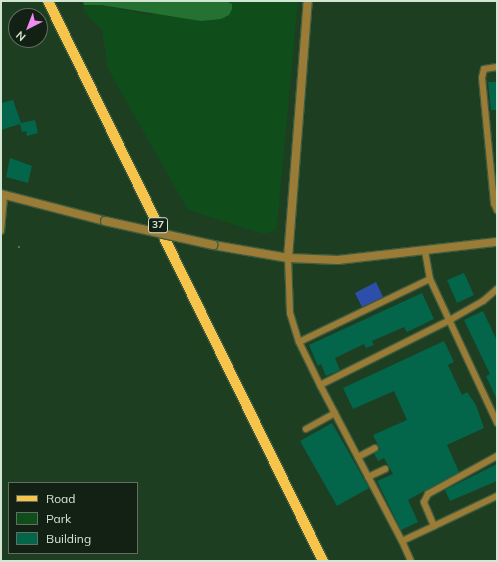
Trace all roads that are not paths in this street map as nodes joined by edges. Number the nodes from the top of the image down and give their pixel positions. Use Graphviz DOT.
graph roads {
  1 [pos="48,1"];
  2 [pos="308,1"];
  3 [pos="497,66"];
  4 [pos="2,194"];
  5 [pos="497,210"];
  6 [pos="1,231"];
  7 [pos="497,242"];
  8 [pos="425,251"];
  9 [pos="288,258"];
  10 [pos="430,279"];
  11 [pos="497,289"];
  12 [pos="448,321"];
  13 [pos="299,342"];
  14 [pos="320,385"];
  15 [pos="335,413"];
  16 [pos="497,423"];
  17 [pos="306,429"];
  18 [pos="375,448"];
  19 [pos="358,456"];
  20 [pos="497,456"];
  21 [pos="385,469"];
  22 [pos="368,477"];
  23 [pos="497,496"];
  24 [pos="434,526"];
  25 [pos="402,541"];
  26 [pos="323,561"];
  27 [pos="411,561"];
  1 -- 26 [label="main road, 37"];
  2 -- 9 [label="street"];
  3 -- 5 [label="lane"];
  4 -- 6 [label="lane"];
  4 -- 9 [label="street, bridge"];
  7 -- 8 [label="street"];
  8 -- 9 [label="street"];
  8 -- 10 [label="lane"];
  9 -- 13 [label="lane"];
  10 -- 12 [label="lane"];
  10 -- 13 [label="lane"];
  11 -- 12 [label="lane"];
  12 -- 14 [label="lane"];
  12 -- 16 [label="lane"];
  13 -- 14 [label="lane"];
  14 -- 15 [label="lane"];
  15 -- 17 [label="lane"];
  15 -- 19 [label="lane"];
  18 -- 19 [label="lane"];
  19 -- 22 [label="lane"];
  20 -- 24 [label="lane"];
  21 -- 22 [label="lane"];
  22 -- 25 [label="lane"];
  23 -- 24 [label="lane"];
  24 -- 25 [label="lane"];
  25 -- 27 [label="lane"];
}
